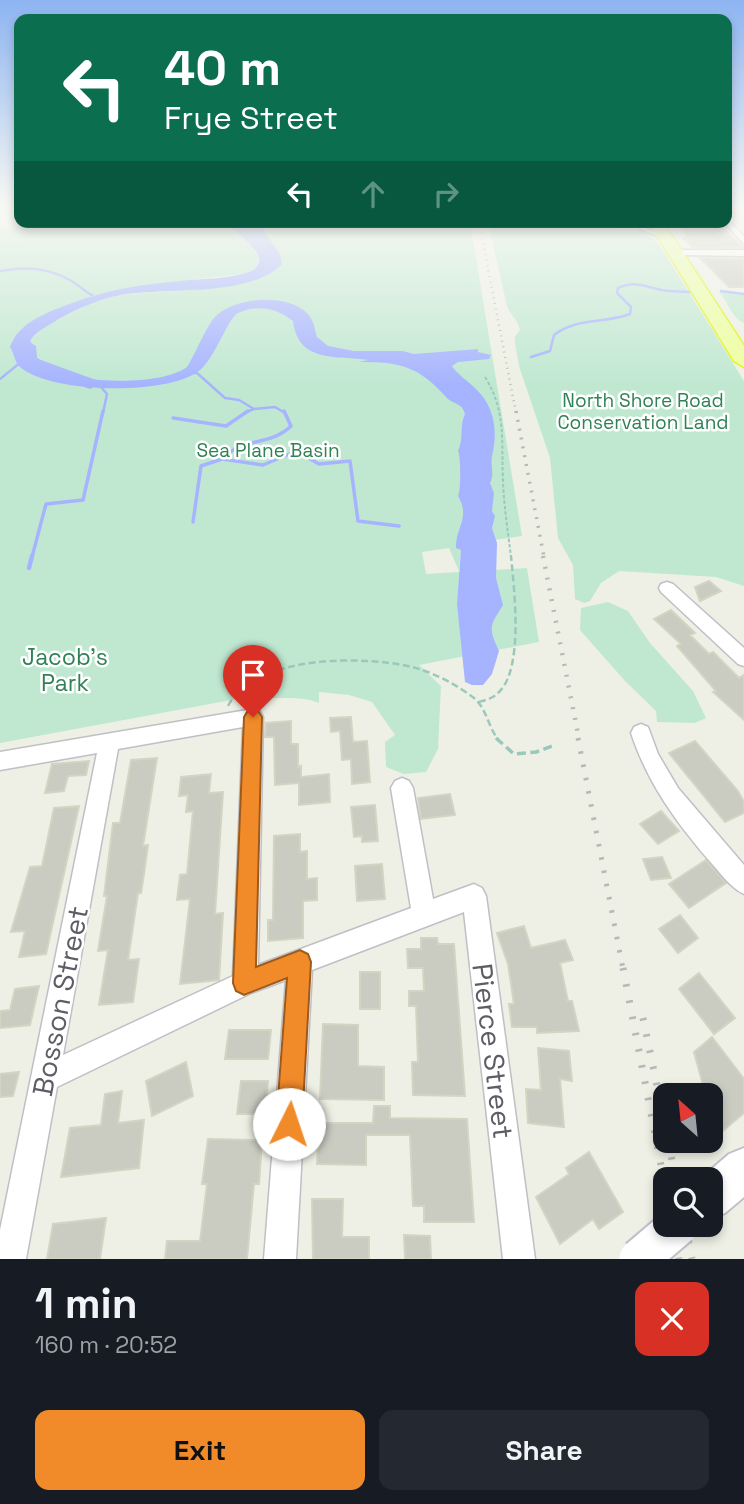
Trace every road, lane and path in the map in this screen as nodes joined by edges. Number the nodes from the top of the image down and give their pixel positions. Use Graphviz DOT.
graph roads {
  1 [pos="687,267"];
  2 [pos="695,267"];
  3 [pos="744,340"];
  4 [pos="744,361"];
  5 [pos="485,377"];
  6 [pos="667,588"];
  7 [pos="744,659"];
  8 [pos="479,702"];
  9 [pos="225,722"];
  10 [pos="641,733"];
  11 [pos="109,742"];
  12 [pos="555,744"];
  13 [pos="0,761"];
  14 [pos="402,788"];
  15 [pos="744,882"];
  16 [pos="424,914"];
  17 [pos="300,962"];
  18 [pos="244,983"];
  19 [pos="45,1078"];
  20 [pos="665,1237"];
  21 [pos="9,1259"];
  22 [pos="280,1259"];
  23 [pos="519,1259"];
  24 [pos="639,1259"];
  1 -- 4 [label="highway"];
  2 -- 3 [label="highway"];
  5 -- 8 [label="path"];
  6 -- 7 [label="street"];
  8 -- 9 [label="path"];
  8 -- 12 [label="path"];
  9 -- 11 [label="street"];
  9 -- 18 [label="street"];
  10 -- 15 [label="street"];
  11 -- 13 [label="street"];
  11 -- 19 [label="street, Bosson Street"];
  14 -- 16 [label="street"];
  16 -- 17 [label="street"];
  16 -- 23 [label="street, Pierce Street"];
  17 -- 18 [label="street"];
  17 -- 22 [label="street"];
  18 -- 19 [label="street"];
  19 -- 21 [label="street, Bosson Street"];
  20 -- 24 [label="main road, bridge"];
}
